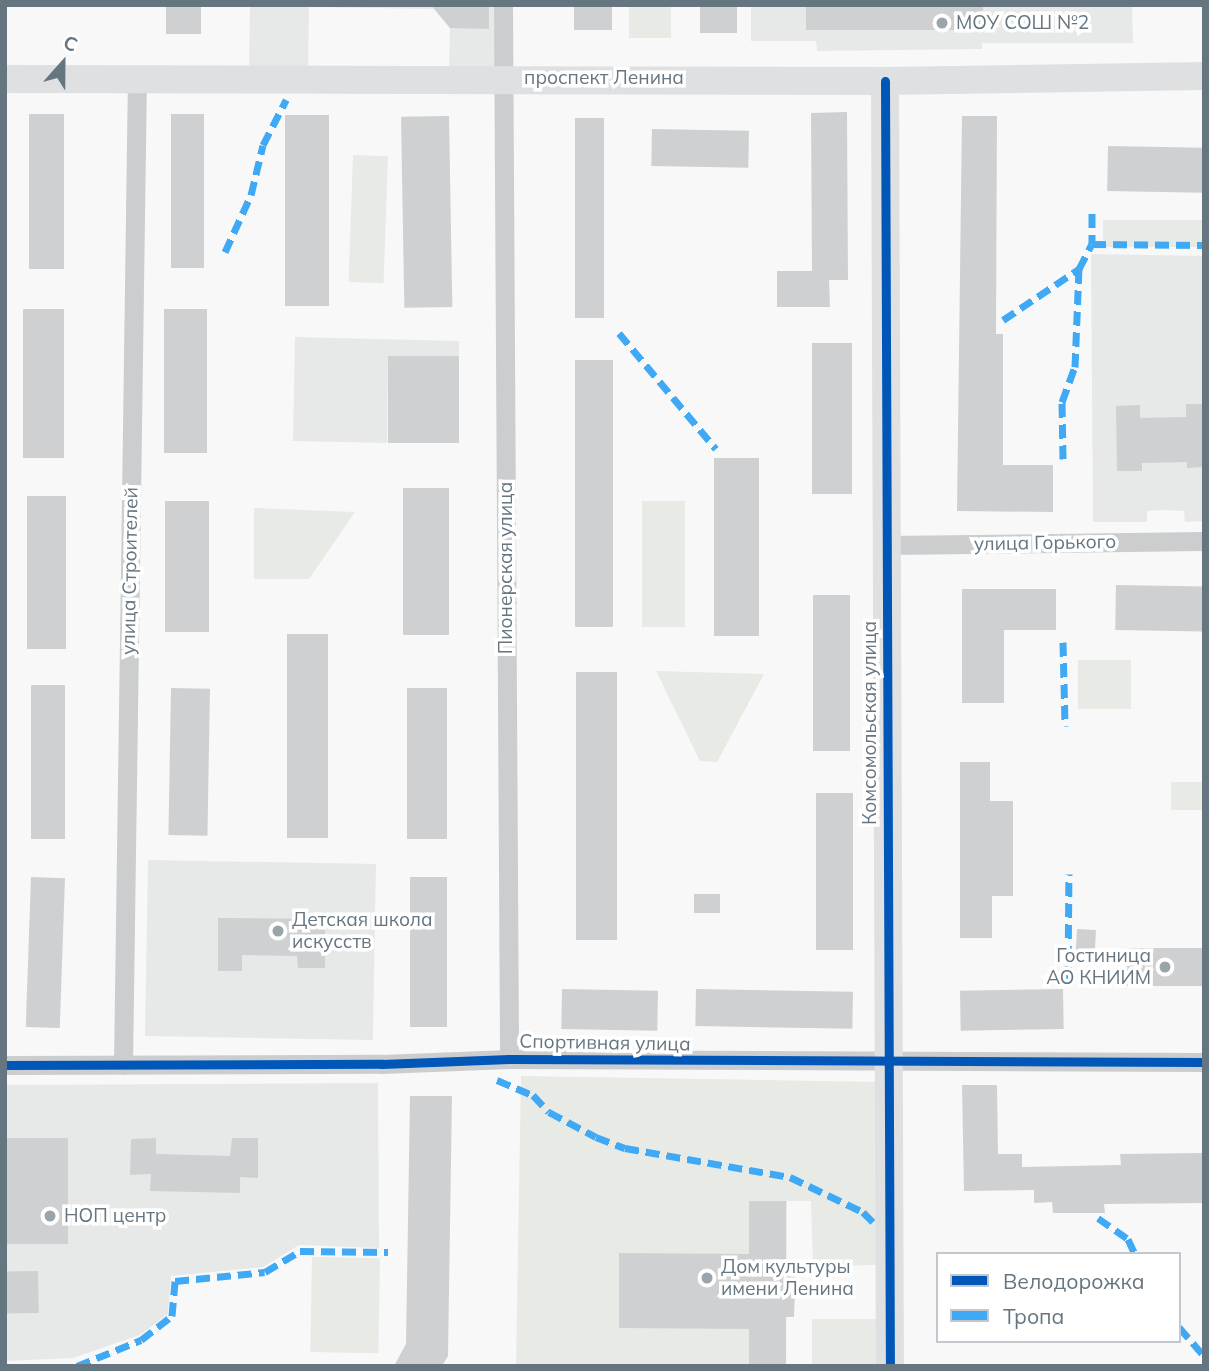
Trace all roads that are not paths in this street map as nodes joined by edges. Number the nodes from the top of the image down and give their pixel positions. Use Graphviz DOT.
graph roads {
  1 [pos="503,5"];
  2 [pos="1204,76"];
  3 [pos="137,77"];
  4 [pos="502,78"];
  5 [pos="5,79"];
  6 [pos="885,81"];
  7 [pos="1204,541"];
  8 [pos="886,545"];
  9 [pos="509,1059"];
  10 [pos="1204,1062"];
  11 [pos="889,1064"];
  12 [pos="5,1065"];
  13 [pos="123,1065"];
  14 [pos="890,1366"];
  1 -- 4 [label="street, Пионерская улица"];
  2 -- 6 [label="street, проспект Ленина"];
  3 -- 4 [label="street, проспект Ленина"];
  3 -- 5 [label="street, проспект Ленина"];
  3 -- 13 [label="street, улица Строителей"];
  4 -- 6 [label="street, проспект Ленина"];
  4 -- 9 [label="street, Пионерская улица"];
  6 -- 8 [label="street, Комсомольская улица"];
  7 -- 8 [label="street, улица Горького"];
  8 -- 11 [label="street, Комсомольская улица"];
  9 -- 11 [label="street, Спортивная улица"];
  9 -- 13 [label="street, Спортивная улица"];
  10 -- 11 [label="street, Спортивная улица"];
  11 -- 14 [label="street, Комсомольская улица"];
  12 -- 13 [label="street, Спортивная улица"];
}
